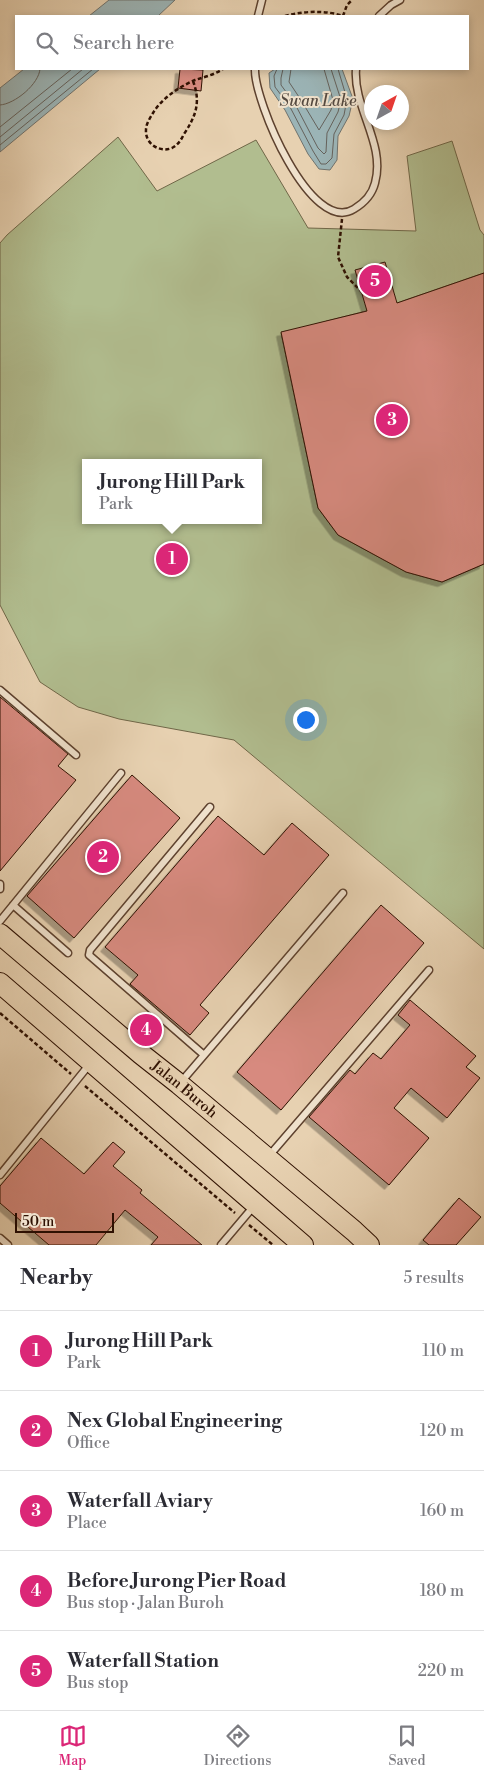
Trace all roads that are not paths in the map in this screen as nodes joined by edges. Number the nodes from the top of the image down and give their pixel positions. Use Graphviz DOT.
graph roads {
  1 [pos="262,0"];
  2 [pos="400,0"];
  3 [pos="258,15"];
  4 [pos="380,15"];
  5 [pos="255,70"];
  6 [pos="356,70"];
  7 [pos="0,690"];
  8 [pos="76,754"];
  9 [pos="121,772"];
  10 [pos="210,807"];
  11 [pos="0,884"];
  12 [pos="0,889"];
  13 [pos="343,893"];
  14 [pos="13,905"];
  15 [pos="0,921"];
  16 [pos="0,934"];
  17 [pos="68,953"];
  18 [pos="429,970"];
  19 [pos="0,983"];
  20 [pos="204,1055"];
  21 [pos="91,1062"];
  22 [pos="179,1084"];
  23 [pos="267,1158"];
  24 [pos="0,1175"];
  25 [pos="249,1212"];
  26 [pos="0,1238"];
  27 [pos="8,1245"];
  28 [pos="221,1245"];
  29 [pos="303,1245"];
  30 [pos="370,1245"];
  1 -- 3 [label="lane"];
  2 -- 4 [label="lane"];
  5 -- 6 [label="lane"];
  7 -- 8 [label="lane"];
  9 -- 14 [label="lane"];
  10 -- 20 [label="lane"];
  11 -- 12 [label="lane"];
  13 -- 20 [label="lane"];
  14 -- 15 [label="lane"];
  14 -- 17 [label="lane"];
  16 -- 22 [label="main road, Jalan Buroh"];
  18 -- 23 [label="lane"];
  19 -- 21 [label="main road"];
  20 -- 22 [label="lane"];
  21 -- 24 [label="lane"];
  21 -- 25 [label="main road"];
  22 -- 23 [label="main road, Jalan Buroh"];
  23 -- 30 [label="main road, Jalan Buroh"];
  25 -- 28 [label="lane"];
  25 -- 29 [label="main road"];
  26 -- 27 [label="lane"];
}
